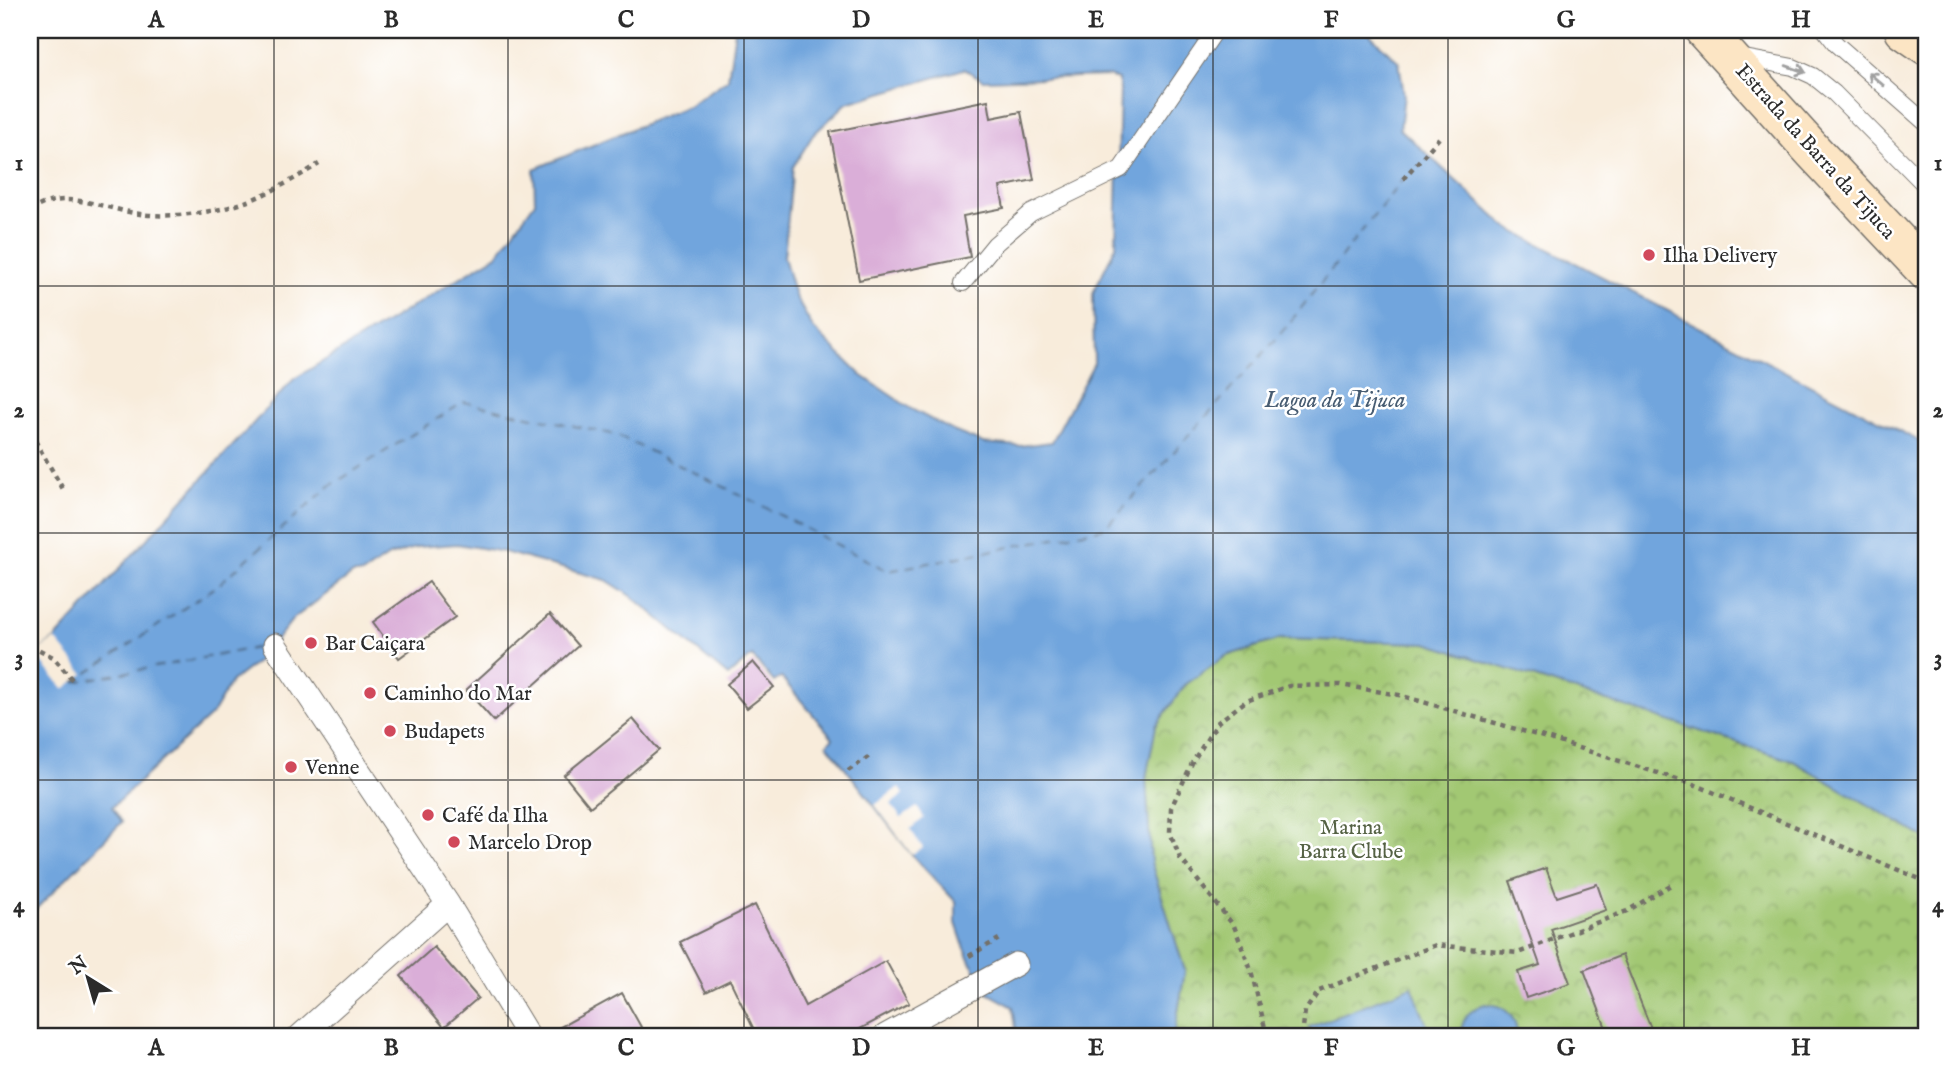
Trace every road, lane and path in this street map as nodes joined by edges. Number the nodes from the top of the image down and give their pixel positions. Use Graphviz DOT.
graph roads {
  1 [pos="1216,30"];
  2 [pos="1825,30"];
  3 [pos="1904,30"];
  4 [pos="1716,43"];
  5 [pos="1927,46"];
  6 [pos="1927,124"];
  7 [pos="1438,138"];
  8 [pos="319,164"];
  9 [pos="1403,179"];
  10 [pos="1927,187"];
  11 [pos="30,211"];
  12 [pos="1927,272"];
  13 [pos="963,283"];
  14 [pos="30,432"];
  15 [pos="63,489"];
  16 [pos="275,645"];
  17 [pos="30,652"];
  18 [pos="74,682"];
  19 [pos="871,755"];
  20 [pos="848,771"];
  21 [pos="1927,882"];
  22 [pos="1674,883"];
  23 [pos="448,904"];
  24 [pos="999,939"];
  25 [pos="969,956"];
  26 [pos="1016,964"];
  27 [pos="300,1036"];
  28 [pos="528,1036"];
  29 [pos="885,1036"];
  30 [pos="1267,1036"];
  31 [pos="1302,1036"];
  1 -- 13 [label="lane"];
  6 -- 2 [label="lane, one-way"];
  3 -- 5 [label="main road"];
  4 -- 10 [label="lane, one-way"];
  4 -- 12 [label="main road, Estrada da Barra da Tijuca"];
  7 -- 9 [label="path"];
  8 -- 11 [label="path"];
  14 -- 15 [label="path"];
  16 -- 23 [label="street"];
  17 -- 18 [label="path"];
  19 -- 20 [label="path"];
  21 -- 30 [label="path"];
  22 -- 31 [label="path"];
  23 -- 27 [label="street"];
  23 -- 28 [label="street"];
  24 -- 25 [label="path"];
  26 -- 29 [label="street"];
}
